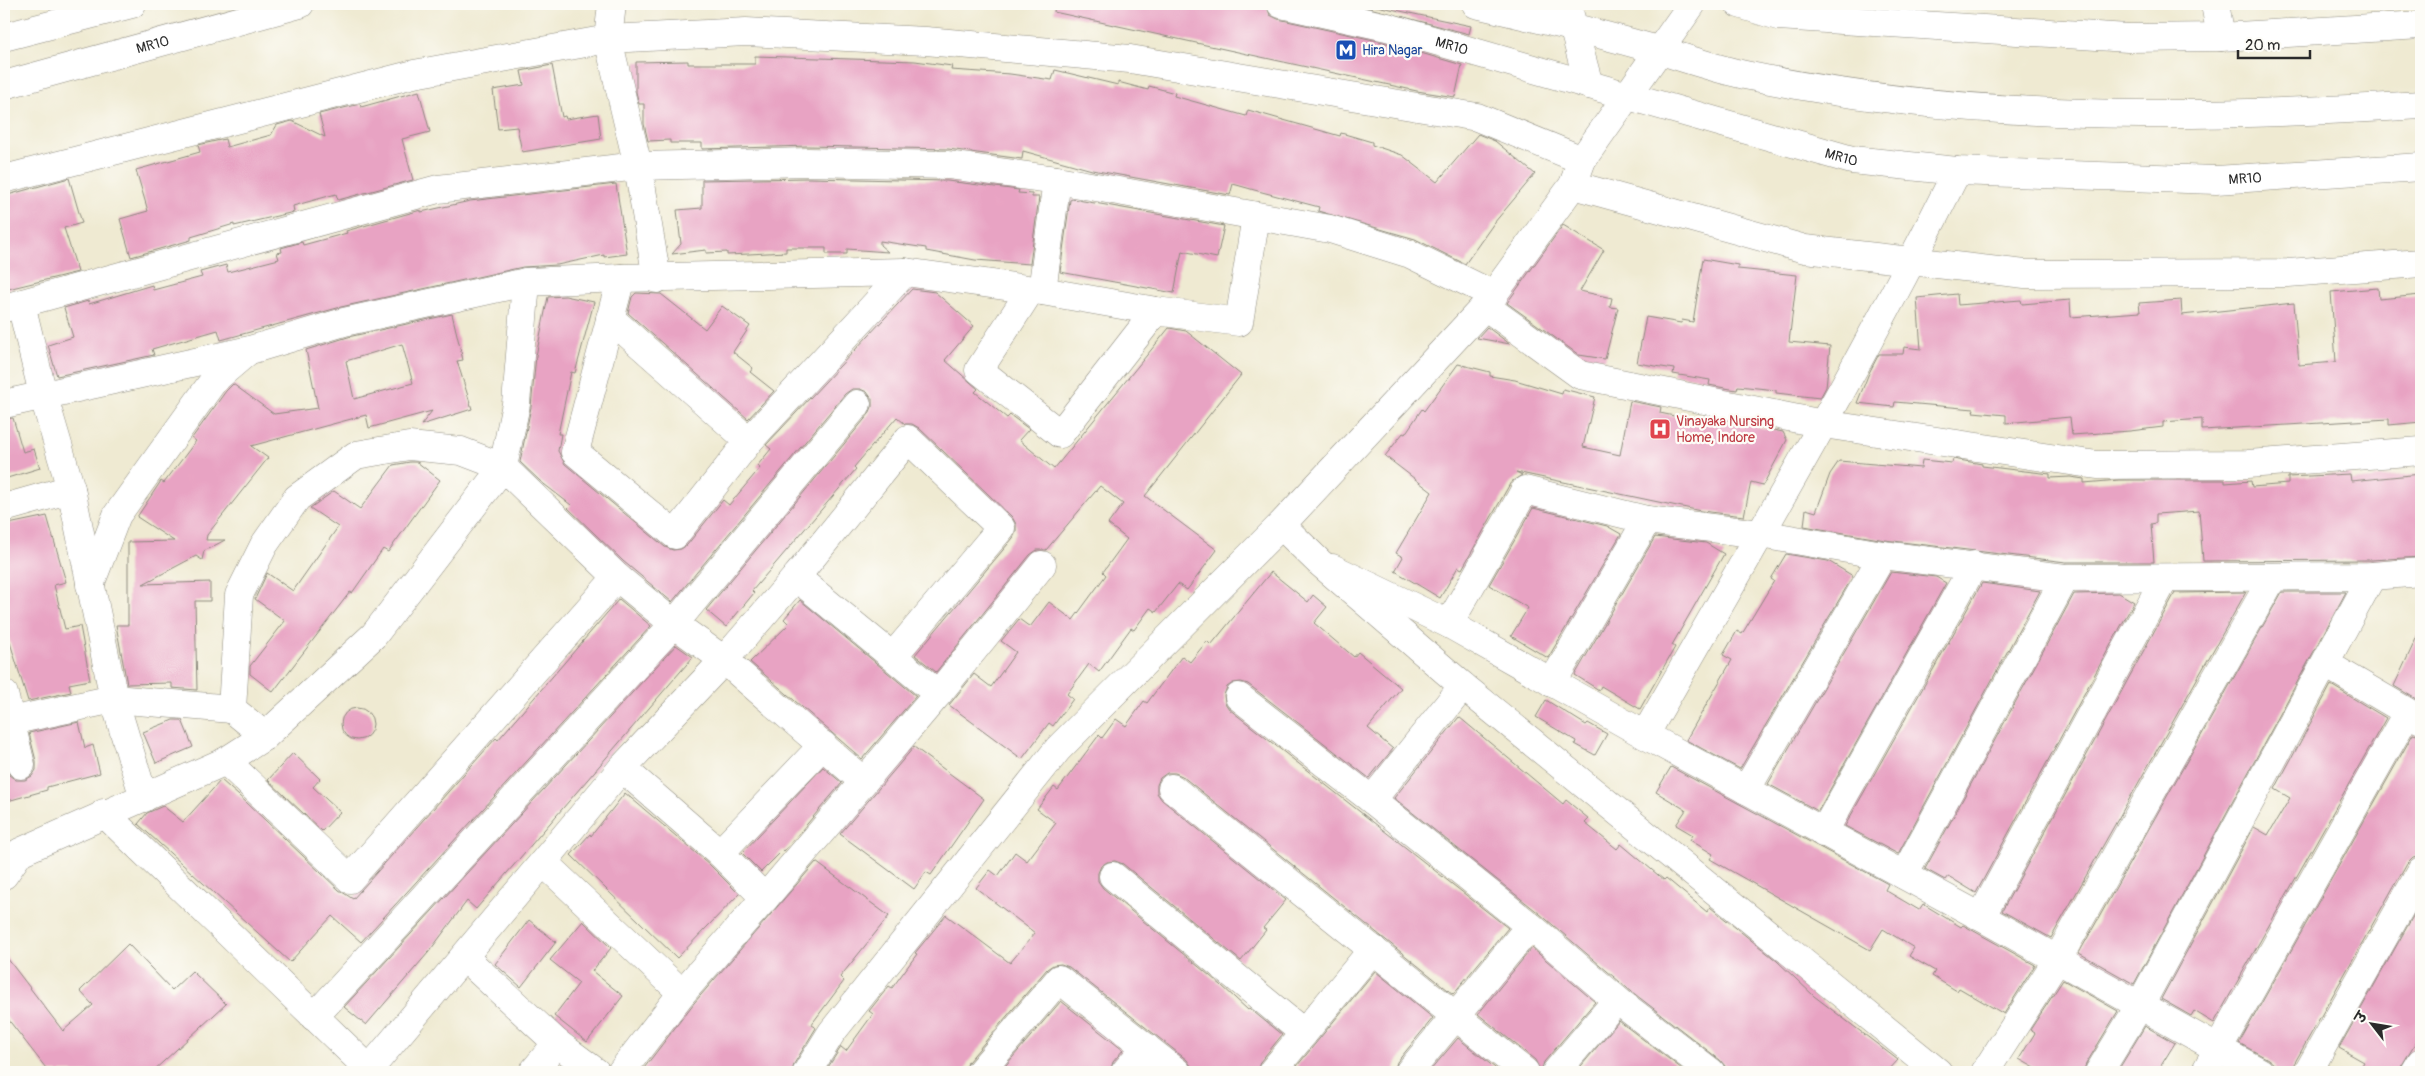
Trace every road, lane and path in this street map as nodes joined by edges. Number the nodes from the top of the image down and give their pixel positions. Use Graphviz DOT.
graph roads {
  1 [pos="132,4"];
  2 [pos="300,4"];
  3 [pos="612,4"];
  4 [pos="1281,4"];
  5 [pos="1476,4"];
  6 [pos="1692,4"];
  7 [pos="1739,4"];
  8 [pos="2215,4"];
  9 [pos="1571,16"];
  10 [pos="2421,25"];
  11 [pos="4,37"];
  12 [pos="2221,37"];
  13 [pos="608,39"];
  14 [pos="1659,50"];
  15 [pos="4,85"];
  16 [pos="1588,85"];
  17 [pos="1627,95"];
  18 [pos="2421,105"];
  19 [pos="1582,160"];
  20 [pos="638,166"];
  21 [pos="2421,167"];
  22 [pos="1957,171"];
  23 [pos="4,179"];
  24 [pos="1056,180"];
  25 [pos="1573,186"];
  26 [pos="1256,216"];
  27 [pos="1912,261"];
  28 [pos="2421,263"];
  29 [pos="906,272"];
  30 [pos="621,278"];
  31 [pos="657,279"];
  32 [pos="526,282"];
  33 [pos="1036,291"];
  34 [pos="1489,300"];
  35 [pos="12,306"];
  36 [pos="1156,311"];
  37 [pos="610,318"];
  38 [pos="250,350"];
  39 [pos="42,394"];
  40 [pos="4,404"];
  41 [pos="857,404"];
  42 [pos="1823,424"];
  43 [pos="749,441"];
  44 [pos="2421,452"];
  45 [pos="503,467"];
  46 [pos="70,490"];
  47 [pos="4,508"];
  48 [pos="1647,520"];
  49 [pos="1282,525"];
  50 [pos="1760,534"];
  51 [pos="1883,555"];
  52 [pos="1319,562"];
  53 [pos="1042,565"];
  54 [pos="1974,565"];
  55 [pos="2421,572"];
  56 [pos="2372,576"];
  57 [pos="618,577"];
  58 [pos="796,577"];
  59 [pos="2273,577"];
  60 [pos="2065,578"];
  61 [pos="2165,578"];
  62 [pos="90,585"];
  63 [pos="674,624"];
  64 [pos="1449,624"];
  65 [pos="892,656"];
  66 [pos="724,660"];
  67 [pos="2326,664"];
  68 [pos="1552,683"];
  69 [pos="1463,686"];
  70 [pos="4,694"];
  71 [pos="938,694"];
  72 [pos="1238,697"];
  73 [pos="114,699"];
  74 [pos="232,709"];
  75 [pos="2414,716"];
  76 [pos="10,721"];
  77 [pos="265,736"];
  78 [pos="1645,736"];
  79 [pos="823,745"];
  80 [pos="226,761"];
  81 [pos="21,765"];
  82 [pos="622,768"];
  83 [pos="862,781"];
  84 [pos="1172,788"];
  85 [pos="1746,790"];
  86 [pos="144,798"];
  87 [pos="1372,800"];
  88 [pos="104,813"];
  89 [pos="1823,833"];
  90 [pos="12,846"];
  91 [pos="720,854"];
  92 [pos="544,862"];
  93 [pos="2421,871"];
  94 [pos="4,875"];
  95 [pos="1904,875"];
  96 [pos="1113,876"];
  97 [pos="765,898"];
  98 [pos="1981,917"];
  99 [pos="1530,926"];
  100 [pos="1372,949"];
  101 [pos="464,958"];
  102 [pos="2057,960"];
  103 [pos="682,993"];
  104 [pos="1617,1000"];
  105 [pos="2140,1005"];
  106 [pos="1456,1015"];
  107 [pos="314,1017"];
  108 [pos="1304,1033"];
  109 [pos="557,1043"];
  110 [pos="1146,1048"];
  111 [pos="2212,1061"];
  112 [pos="2421,1062"];
  113 [pos="369,1071"];
  114 [pos="533,1072"];
  115 [pos="596,1072"];
  116 [pos="621,1072"];
  117 [pos="807,1072"];
  118 [pos="980,1072"];
  119 [pos="1125,1072"];
  120 [pos="1176,1072"];
  121 [pos="1272,1072"];
  122 [pos="1409,1072"];
  123 [pos="1525,1072"];
  124 [pos="1556,1072"];
  125 [pos="1711,1072"];
  126 [pos="1938,1072"];
  127 [pos="1985,1072"];
  128 [pos="2099,1072"];
  129 [pos="2260,1072"];
  130 [pos="2308,1072"];
  131 [pos="2415,1072"];
  1 -- 11 [label="street"];
  2 -- 15 [label="street, MR10"];
  3 -- 13 [label="street"];
  4 -- 16 [label="street, MR10"];
  5 -- 9 [label="street"];
  6 -- 14 [label="street"];
  7 -- 12 [label="street"];
  8 -- 12 [label="street"];
  9 -- 14 [label="street"];
  9 -- 16 [label="street"];
  10 -- 12 [label="street"];
  13 -- 19 [label="street"];
  13 -- 20 [label="street"];
  13 -- 23 [label="street"];
  14 -- 17 [label="street"];
  14 -- 18 [label="street"];
  16 -- 17 [label="street, MR10"];
  17 -- 19 [label="street"];
  17 -- 22 [label="street, MR10"];
  19 -- 25 [label="street"];
  20 -- 24 [label="street"];
  20 -- 31 [label="street"];
  20 -- 35 [label="street"];
  21 -- 22 [label="street, MR10"];
  22 -- 27 [label="street"];
  24 -- 26 [label="street"];
  24 -- 33 [label="street"];
  25 -- 27 [label="street"];
  25 -- 34 [label="street"];
  26 -- 34 [label="street"];
  26 -- 36 [label="street"];
  27 -- 28 [label="street"];
  27 -- 42 [label="street"];
  29 -- 31 [label="street"];
  29 -- 33 [label="street"];
  29 -- 43 [label="street"];
  30 -- 31 [label="street"];
  30 -- 32 [label="street"];
  30 -- 37 [label="street"];
  32 -- 38 [label="street"];
  32 -- 45 [label="street"];
  33 -- 36 [label="street"];
  33 -- 36 [label="street"];
  34 -- 42 [label="street"];
  34 -- 49 [label="street"];
  35 -- 39 [label="street"];
  37 -- 43 [label="street"];
  37 -- 43 [label="street"];
  38 -- 39 [label="street"];
  38 -- 62 [label="street"];
  39 -- 40 [label="street"];
  39 -- 46 [label="street"];
  41 -- 63 [label="street"];
  42 -- 44 [label="street"];
  42 -- 50 [label="street"];
  45 -- 57 [label="street"];
  45 -- 74 [label="street"];
  45 -- 77 [label="street"];
  46 -- 47 [label="street"];
  46 -- 62 [label="street"];
  48 -- 50 [label="street"];
  48 -- 64 [label="street"];
  48 -- 68 [label="street"];
  49 -- 52 [label="street"];
  49 -- 117 [label="street"];
  50 -- 51 [label="street"];
  50 -- 78 [label="street"];
  51 -- 54 [label="street"];
  51 -- 85 [label="street"];
  52 -- 64 [label="street"];
  52 -- 69 [label="street"];
  53 -- 71 [label="street"];
  54 -- 60 [label="street"];
  54 -- 89 [label="street"];
  55 -- 56 [label="street"];
  56 -- 59 [label="street"];
  56 -- 67 [label="street"];
  57 -- 63 [label="street"];
  57 -- 80 [label="street"];
  58 -- 65 [label="street"];
  58 -- 65 [label="street"];
  58 -- 66 [label="street"];
  59 -- 61 [label="street"];
  59 -- 102 [label="street"];
  60 -- 61 [label="street"];
  60 -- 95 [label="street"];
  61 -- 98 [label="street"];
  62 -- 73 [label="street"];
  63 -- 66 [label="street"];
  63 -- 107 [label="street"];
  64 -- 68 [label="street"];
  65 -- 71 [label="street"];
  66 -- 79 [label="street"];
  66 -- 82 [label="street"];
  67 -- 75 [label="street"];
  67 -- 105 [label="street"];
  68 -- 78 [label="street"];
  69 -- 87 [label="street"];
  69 -- 126 [label="street"];
  70 -- 76 [label="street"];
  71 -- 83 [label="street"];
  72 -- 87 [label="street"];
  73 -- 74 [label="street"];
  73 -- 76 [label="street"];
  73 -- 86 [label="street"];
  74 -- 77 [label="street"];
  75 -- 111 [label="street"];
  76 -- 81 [label="street"];
  77 -- 80 [label="street"];
  78 -- 85 [label="street"];
  79 -- 83 [label="street"];
  79 -- 91 [label="street"];
  80 -- 86 [label="street"];
  82 -- 91 [label="street"];
  82 -- 92 [label="street"];
  83 -- 97 [label="street"];
  84 -- 100 [label="street"];
  85 -- 89 [label="street"];
  86 -- 88 [label="street"];
  87 -- 99 [label="street"];
  88 -- 90 [label="street"];
  88 -- 107 [label="street"];
  89 -- 95 [label="street"];
  90 -- 94 [label="street"];
  91 -- 97 [label="street"];
  92 -- 101 [label="street"];
  92 -- 103 [label="street"];
  93 -- 130 [label="street"];
  95 -- 98 [label="street"];
  96 -- 108 [label="street"];
  97 -- 103 [label="street"];
  98 -- 102 [label="street"];
  99 -- 104 [label="street"];
  99 -- 106 [label="street"];
  100 -- 106 [label="street"];
  100 -- 108 [label="street"];
  101 -- 109 [label="street"];
  101 -- 113 [label="street"];
  102 -- 105 [label="street"];
  102 -- 127 [label="street"];
  103 -- 116 [label="street"];
  104 -- 124 [label="street"];
  104 -- 125 [label="street"];
  105 -- 111 [label="street"];
  105 -- 128 [label="street"];
  106 -- 122 [label="street"];
  106 -- 123 [label="street"];
  107 -- 113 [label="street"];
  108 -- 121 [label="street"];
  109 -- 114 [label="street"];
  109 -- 115 [label="street"];
  110 -- 118 [label="street"];
  110 -- 119 [label="street"];
  110 -- 120 [label="street"];
  111 -- 129 [label="street"];
  112 -- 131 [label="street"];
}
